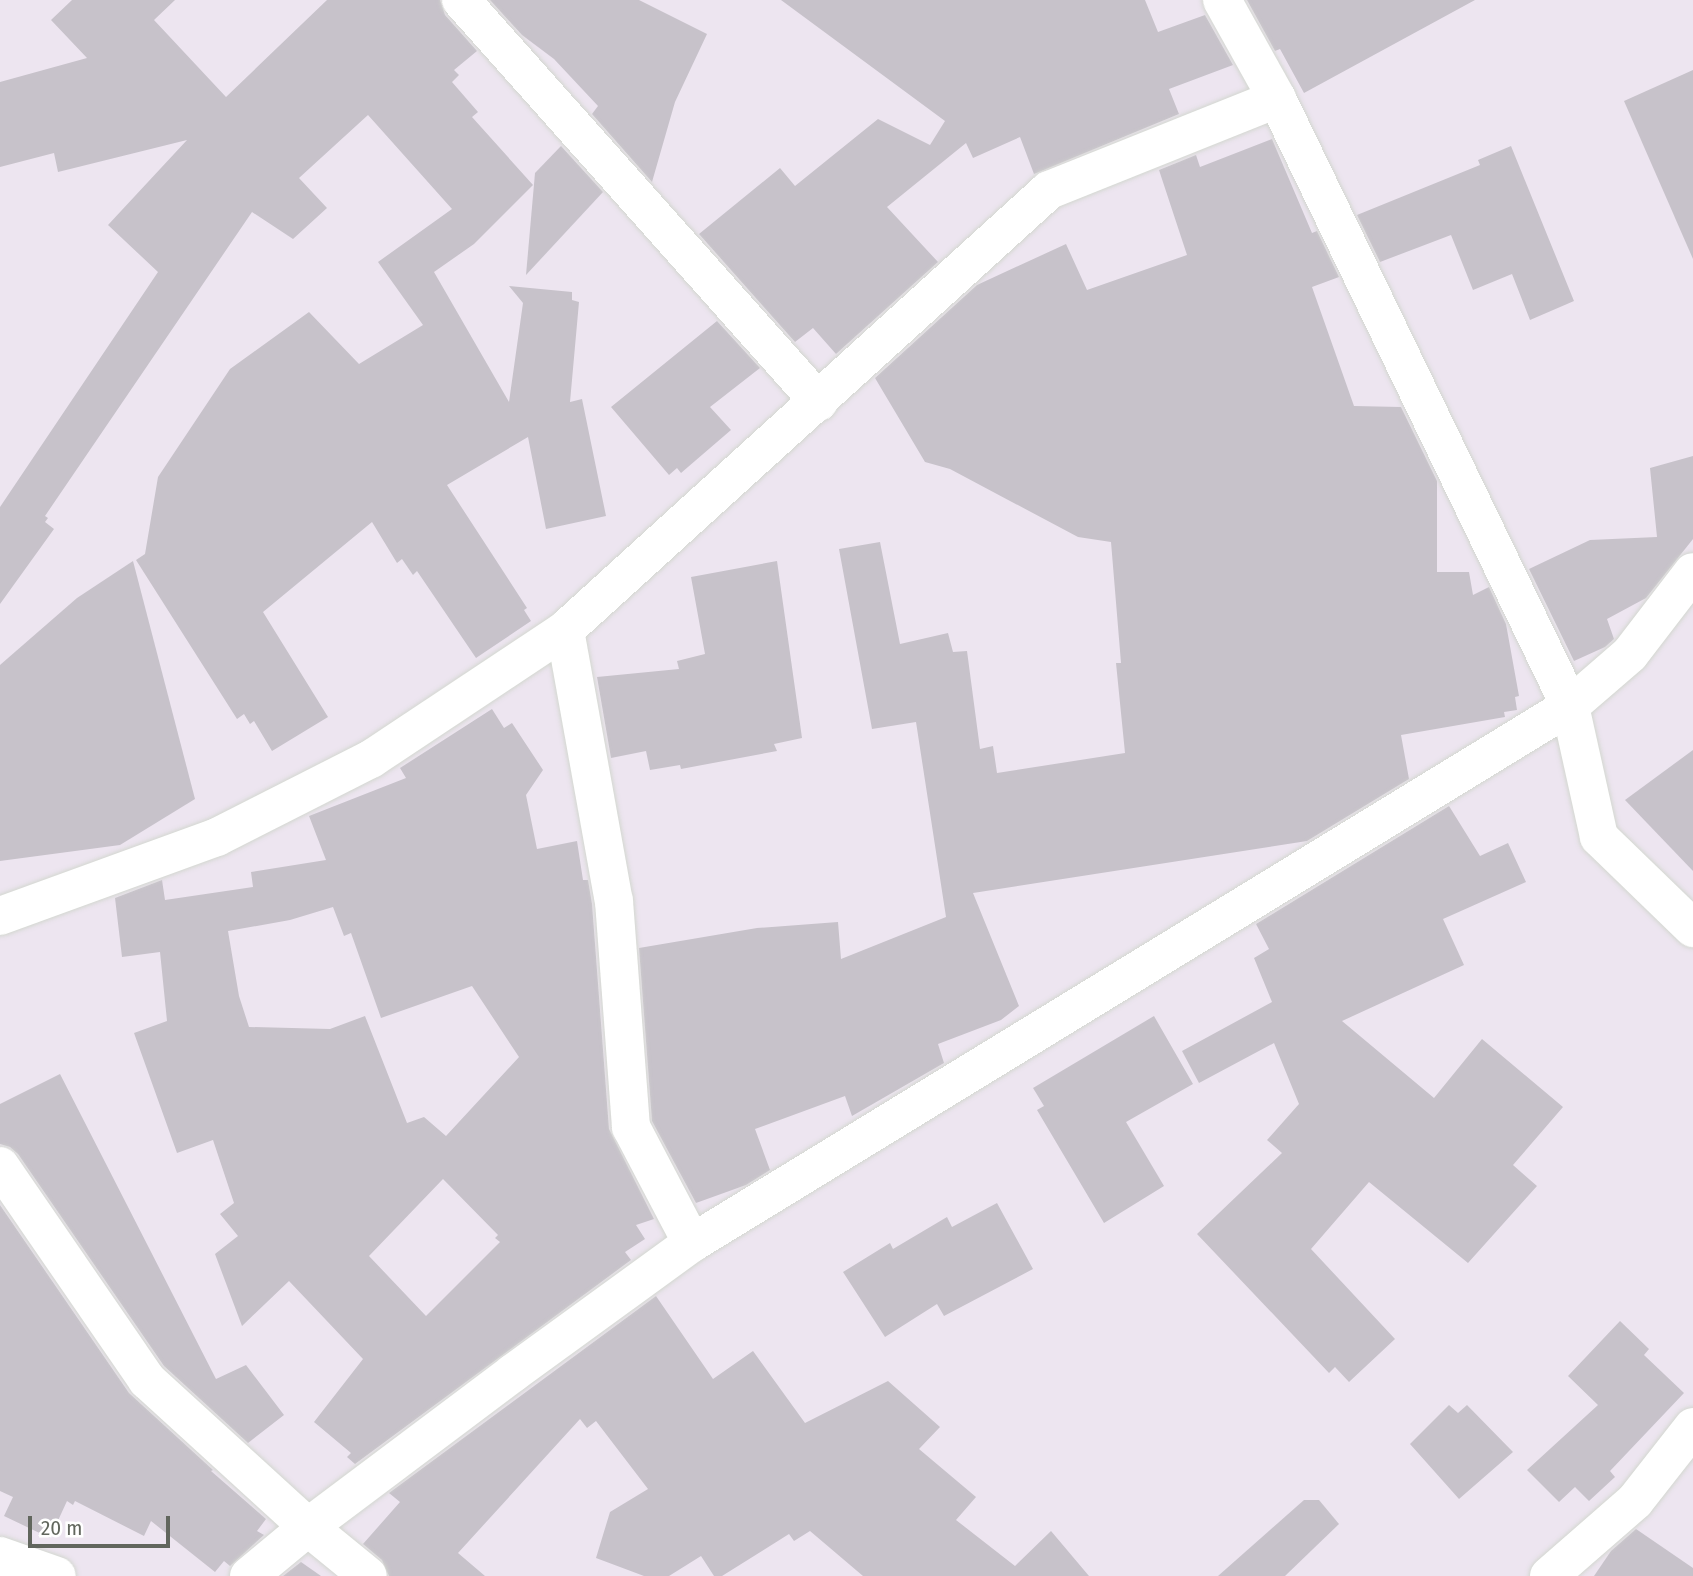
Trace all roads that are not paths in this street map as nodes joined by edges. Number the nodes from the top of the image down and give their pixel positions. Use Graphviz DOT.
graph roads {
  1 [pos="461,0"];
  2 [pos="1222,0"];
  3 [pos="1277,99"];
  4 [pos="819,402"];
  5 [pos="1693,572"];
  6 [pos="565,630"];
  7 [pos="1570,706"];
  8 [pos="0,916"];
  9 [pos="1693,928"];
  10 [pos="0,1166"];
  11 [pos="692,1242"];
  12 [pos="1693,1427"];
  13 [pos="308,1527"];
  14 [pos="0,1556"];
  15 [pos="57,1576"];
  16 [pos="249,1576"];
  17 [pos="368,1576"];
  18 [pos="1549,1576"];
  1 -- 4 [label="street"];
  2 -- 3 [label="street"];
  3 -- 4 [label="street"];
  3 -- 7 [label="street"];
  4 -- 6 [label="street"];
  5 -- 7 [label="street"];
  6 -- 8 [label="street"];
  6 -- 11 [label="street"];
  7 -- 9 [label="street"];
  7 -- 11 [label="street"];
  10 -- 13 [label="street"];
  11 -- 13 [label="street"];
  12 -- 18 [label="street"];
  13 -- 16 [label="street"];
  13 -- 17 [label="street"];
  14 -- 15 [label="street"];
}
